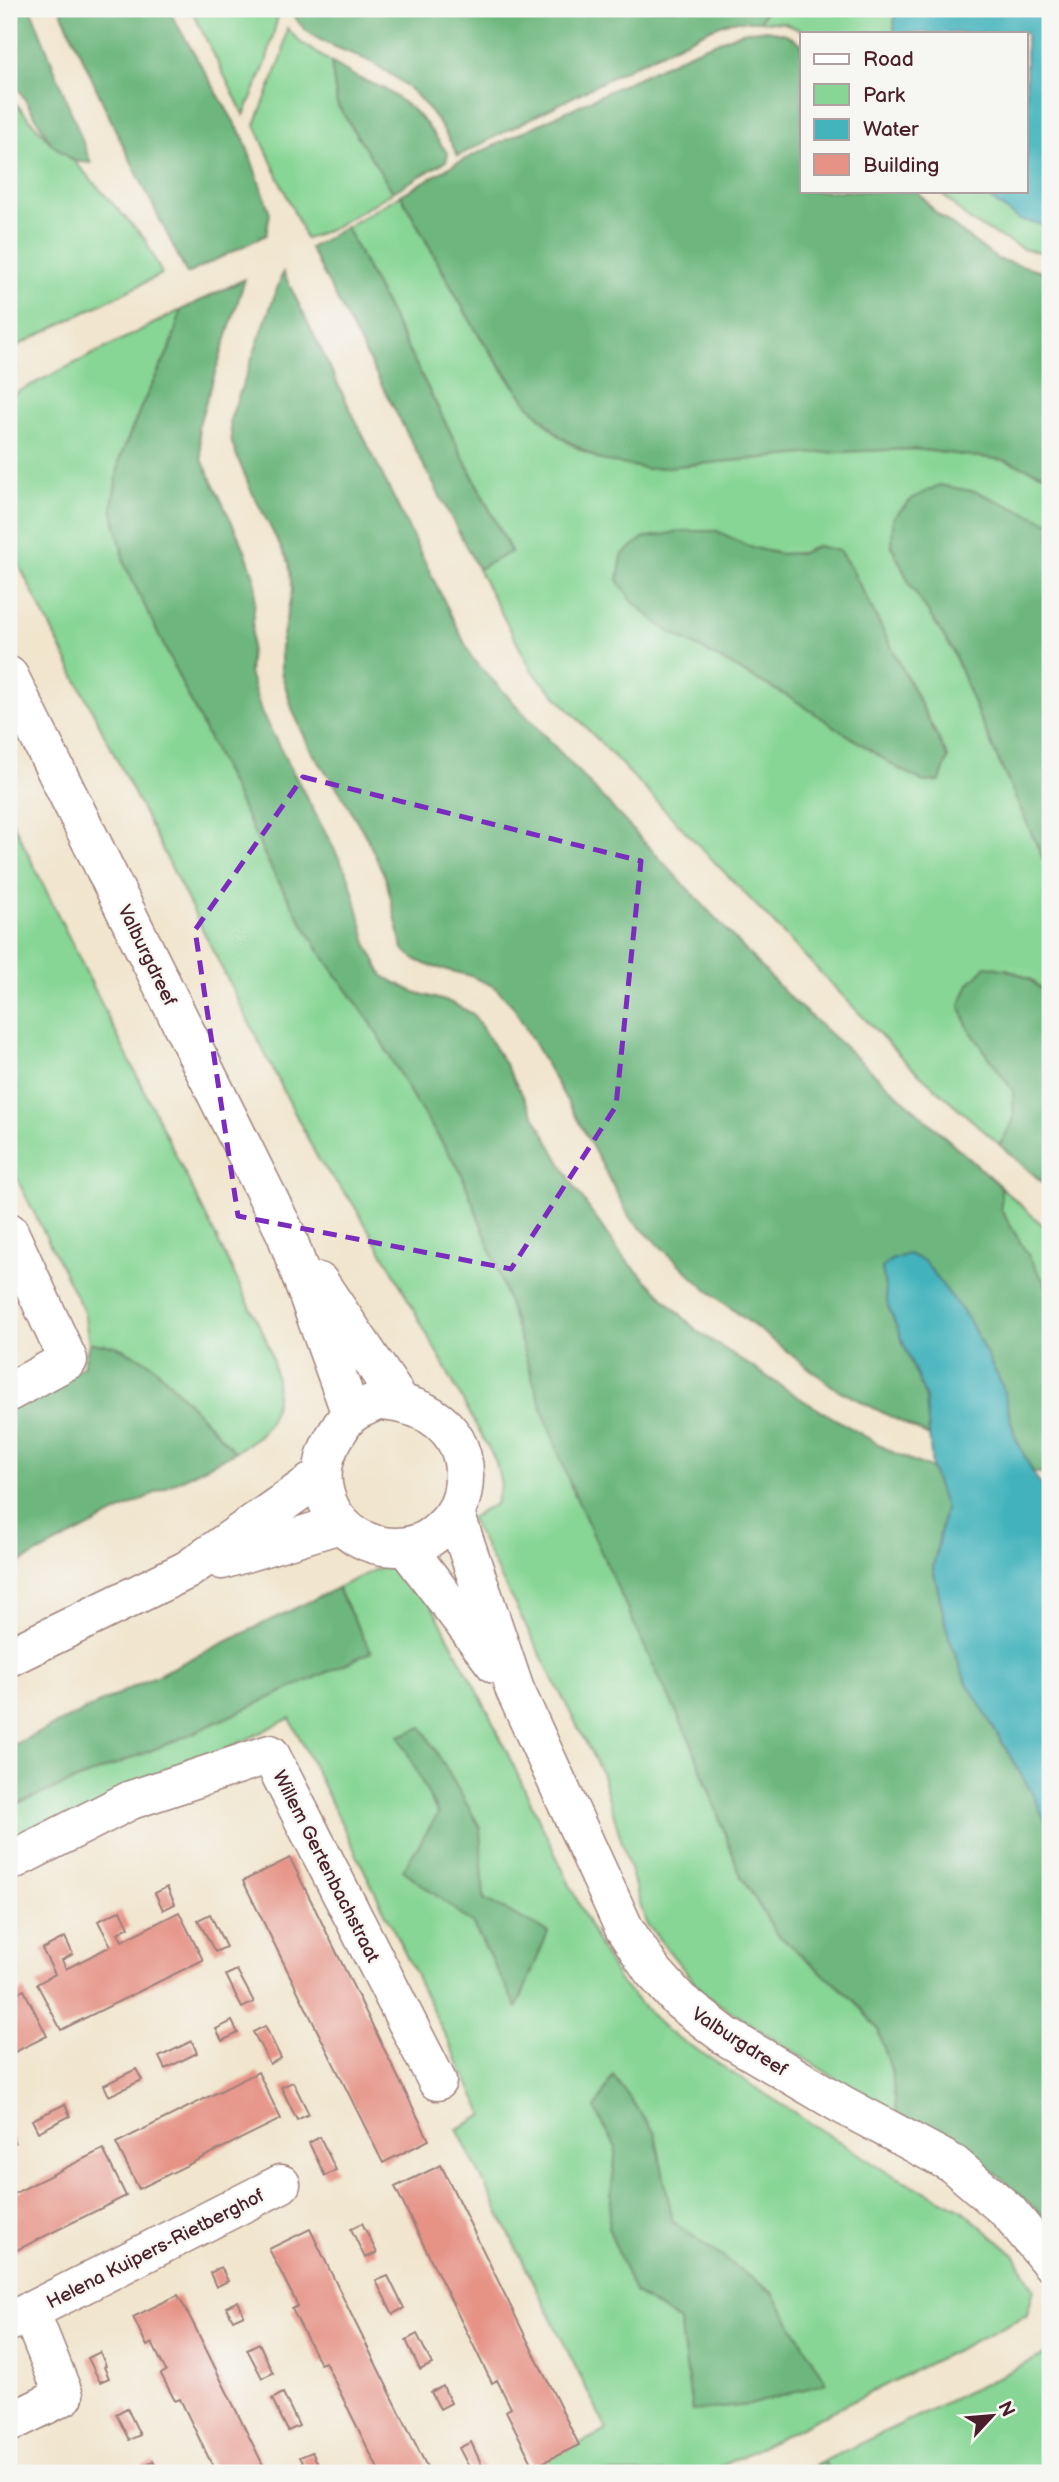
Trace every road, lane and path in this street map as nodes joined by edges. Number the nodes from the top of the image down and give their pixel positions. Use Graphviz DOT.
graph roads {
  1 [pos="9,676"];
  2 [pos="9,1232"];
  3 [pos="286,1234"];
  4 [pos="9,1392"];
  5 [pos="400,1402"];
  6 [pos="351,1414"];
  7 [pos="321,1476"];
  8 [pos="455,1513"];
  9 [pos="340,1524"];
  10 [pos="406,1547"];
  11 [pos="187,1570"];
  12 [pos="9,1657"];
  13 [pos="515,1690"];
  14 [pos="9,1862"];
  15 [pos="437,2081"];
  16 [pos="281,2185"];
  17 [pos="1050,2262"];
  18 [pos="19,2317"];
  19 [pos="9,2423"];
  1 -- 3 [label="street, Valburgdreef"];
  2 -- 4 [label="street"];
  3 -- 5 [label="street, Valburgdreef"];
  3 -- 6 [label="street, Valburgdreef"];
  5 -- 6 [label="street"];
  5 -- 8 [label="street"];
  6 -- 7 [label="street"];
  7 -- 9 [label="street"];
  7 -- 11 [label="street"];
  8 -- 10 [label="street"];
  8 -- 13 [label="street, Valburgdreef"];
  9 -- 10 [label="street"];
  9 -- 11 [label="street"];
  10 -- 13 [label="street, Valburgdreef"];
  11 -- 12 [label="street"];
  13 -- 17 [label="street, Valburgdreef"];
  14 -- 15 [label="street, Willem Gertenbachstraat"];
  16 -- 18 [label="street, Helena Kuipers-Rietberghof"];
  18 -- 19 [label="street, Helena Kuipers-Rietberghof"];
}
